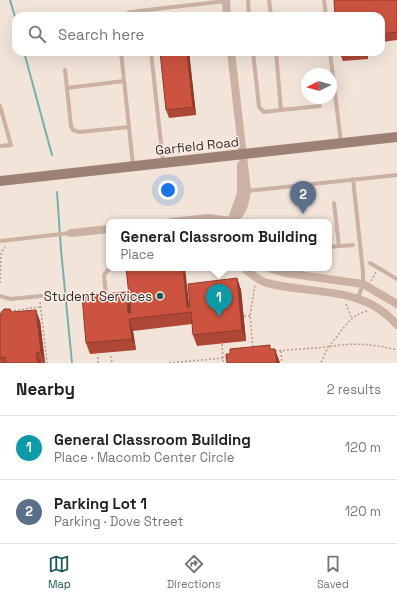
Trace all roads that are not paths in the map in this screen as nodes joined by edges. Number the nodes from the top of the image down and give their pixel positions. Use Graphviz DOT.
graph roads {
  1 [pos="226,0"];
  2 [pos="248,0"];
  3 [pos="269,0"];
  4 [pos="324,0"];
  5 [pos="130,12"];
  6 [pos="227,12"];
  7 [pos="249,12"];
  8 [pos="270,12"];
  9 [pos="326,12"];
  10 [pos="121,56"];
  11 [pos="151,56"];
  12 [pos="231,56"];
  13 [pos="253,56"];
  14 [pos="276,56"];
  15 [pos="330,56"];
  16 [pos="65,70"];
  17 [pos="124,81"];
  18 [pos="67,88"];
  19 [pos="0,106"];
  20 [pos="320,106"];
  21 [pos="281,110"];
  22 [pos="129,127"];
  23 [pos="397,137"];
  24 [pos="341,143"];
  25 [pos="0,146"];
  26 [pos="242,154"];
  27 [pos="163,163"];
  28 [pos="133,166"];
  29 [pos="397,175"];
  30 [pos="353,180"];
  31 [pos="0,181"];
  32 [pos="247,192"];
  33 [pos="334,203"];
  34 [pos="199,219"];
  35 [pos="214,219"];
  36 [pos="232,219"];
  37 [pos="235,219"];
  38 [pos="106,229"];
  39 [pos="71,233"];
  40 [pos="0,241"];
  41 [pos="353,245"];
  42 [pos="339,246"];
  43 [pos="332,247"];
  44 [pos="370,263"];
  45 [pos="107,271"];
  46 [pos="248,271"];
  47 [pos="278,271"];
  48 [pos="397,279"];
  49 [pos="363,284"];
  50 [pos="0,296"];
  51 [pos="96,297"];
  52 [pos="40,298"];
  53 [pos="358,298"];
  54 [pos="397,304"];
  55 [pos="397,326"];
  1 -- 5 [label="lane"];
  1 -- 6 [label="street"];
  2 -- 7 [label="lane"];
  3 -- 8 [label="lane"];
  4 -- 9 [label="lane"];
  10 -- 17 [label="lane"];
  11 -- 27 [label="lane"];
  12 -- 26 [label="street"];
  13 -- 21 [label="lane"];
  14 -- 21 [label="lane"];
  15 -- 24 [label="lane"];
  16 -- 18 [label="lane"];
  17 -- 18 [label="lane"];
  17 -- 22 [label="lane"];
  18 -- 22 [label="lane"];
  19 -- 25 [label="lane"];
  20 -- 21 [label="lane"];
  22 -- 28 [label="lane"];
  23 -- 24 [label="main road, Garfield Road"];
  24 -- 26 [label="main road, Garfield Road"];
  26 -- 27 [label="main road, Garfield Road"];
  26 -- 32 [label="street"];
  26 -- 36 [label="street"];
  27 -- 28 [label="main road, Garfield Road"];
  28 -- 31 [label="main road, Garfield Road"];
  29 -- 30 [label="lane"];
  30 -- 32 [label="lane"];
  30 -- 49 [label="lane"];
  32 -- 37 [label="street"];
  33 -- 42 [label="lane"];
  34 -- 35 [label="street"];
  38 -- 39 [label="street"];
  39 -- 40 [label="lane"];
  41 -- 42 [label="lane"];
  42 -- 43 [label="lane"];
  44 -- 48 [label="lane"];
  45 -- 51 [label="lane"];
  46 -- 53 [label="street"];
  47 -- 49 [label="street"];
  49 -- 53 [label="lane"];
  49 -- 54 [label="street"];
  50 -- 52 [label="lane"];
  53 -- 55 [label="street"];
}
